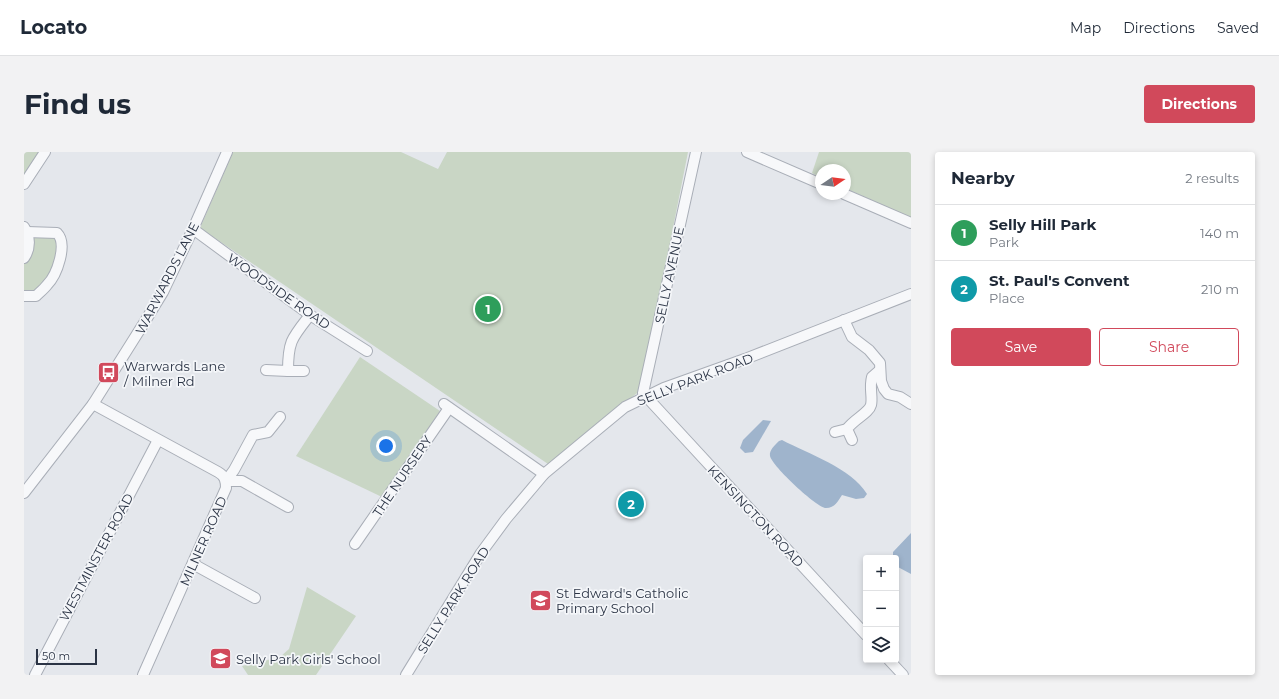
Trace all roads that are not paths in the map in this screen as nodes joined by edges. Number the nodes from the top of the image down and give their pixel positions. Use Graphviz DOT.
graph roads {
  1 [pos="45,152"];
  2 [pos="227,152"];
  3 [pos="696,152"];
  4 [pos="747,152"];
  5 [pos="815,181"];
  6 [pos="24,184"];
  7 [pos="851,197"];
  8 [pos="911,223"];
  9 [pos="26,229"];
  10 [pos="193,229"];
  11 [pos="24,258"];
  12 [pos="911,294"];
  13 [pos="24,296"];
  14 [pos="310,315"];
  15 [pos="844,320"];
  16 [pos="367,351"];
  17 [pos="266,370"];
  18 [pos="880,370"];
  19 [pos="288,371"];
  20 [pos="304,371"];
  21 [pos="645,397"];
  22 [pos="93,404"];
  23 [pos="911,404"];
  24 [pos="280,417"];
  25 [pos="847,429"];
  26 [pos="836,432"];
  27 [pos="158,440"];
  28 [pos="852,440"];
  29 [pos="544,474"];
  30 [pos="226,481"];
  31 [pos="24,493"];
  32 [pos="288,507"];
  33 [pos="355,544"];
  34 [pos="193,564"];
  35 [pos="255,598"];
  36 [pos="863,632"];
  37 [pos="892,663"];
  38 [pos="34,675"];
  39 [pos="143,675"];
  40 [pos="406,675"];
  41 [pos="903,675"];
  1 -- 6 [label="street"];
  2 -- 10 [label="street, WARWARDS LANE"];
  3 -- 21 [label="street, SELLY AVENUE"];
  4 -- 5 [label="street"];
  7 -- 8 [label="street"];
  9 -- 11 [label="street"];
  9 -- 13 [label="street"];
  10 -- 14 [label="street, WOODSIDE ROAD"];
  10 -- 22 [label="street, WARWARDS LANE"];
  12 -- 15 [label="street, SELLY PARK ROAD"];
  14 -- 16 [label="street, WOODSIDE ROAD"];
  14 -- 19 [label="street"];
  15 -- 18 [label="street"];
  15 -- 21 [label="street, SELLY PARK ROAD"];
  17 -- 19 [label="street"];
  18 -- 23 [label="street"];
  18 -- 25 [label="street"];
  19 -- 20 [label="street"];
  21 -- 29 [label="street, SELLY PARK ROAD"];
  21 -- 36 [label="street, KENSINGTON ROAD"];
  22 -- 27 [label="street, MILNER ROAD"];
  22 -- 31 [label="street, WARWARDS LANE"];
  24 -- 30 [label="street"];
  25 -- 26 [label="street"];
  25 -- 28 [label="street"];
  27 -- 30 [label="street, MILNER ROAD"];
  27 -- 38 [label="street, WESTMINSTER ROAD"];
  29 -- 33 [label="street, THE NURSERY"];
  29 -- 40 [label="street, SELLY PARK ROAD"];
  30 -- 32 [label="street"];
  30 -- 34 [label="street, MILNER ROAD"];
  34 -- 35 [label="street"];
  34 -- 39 [label="street, MILNER ROAD"];
  37 -- 41 [label="street"];
}
